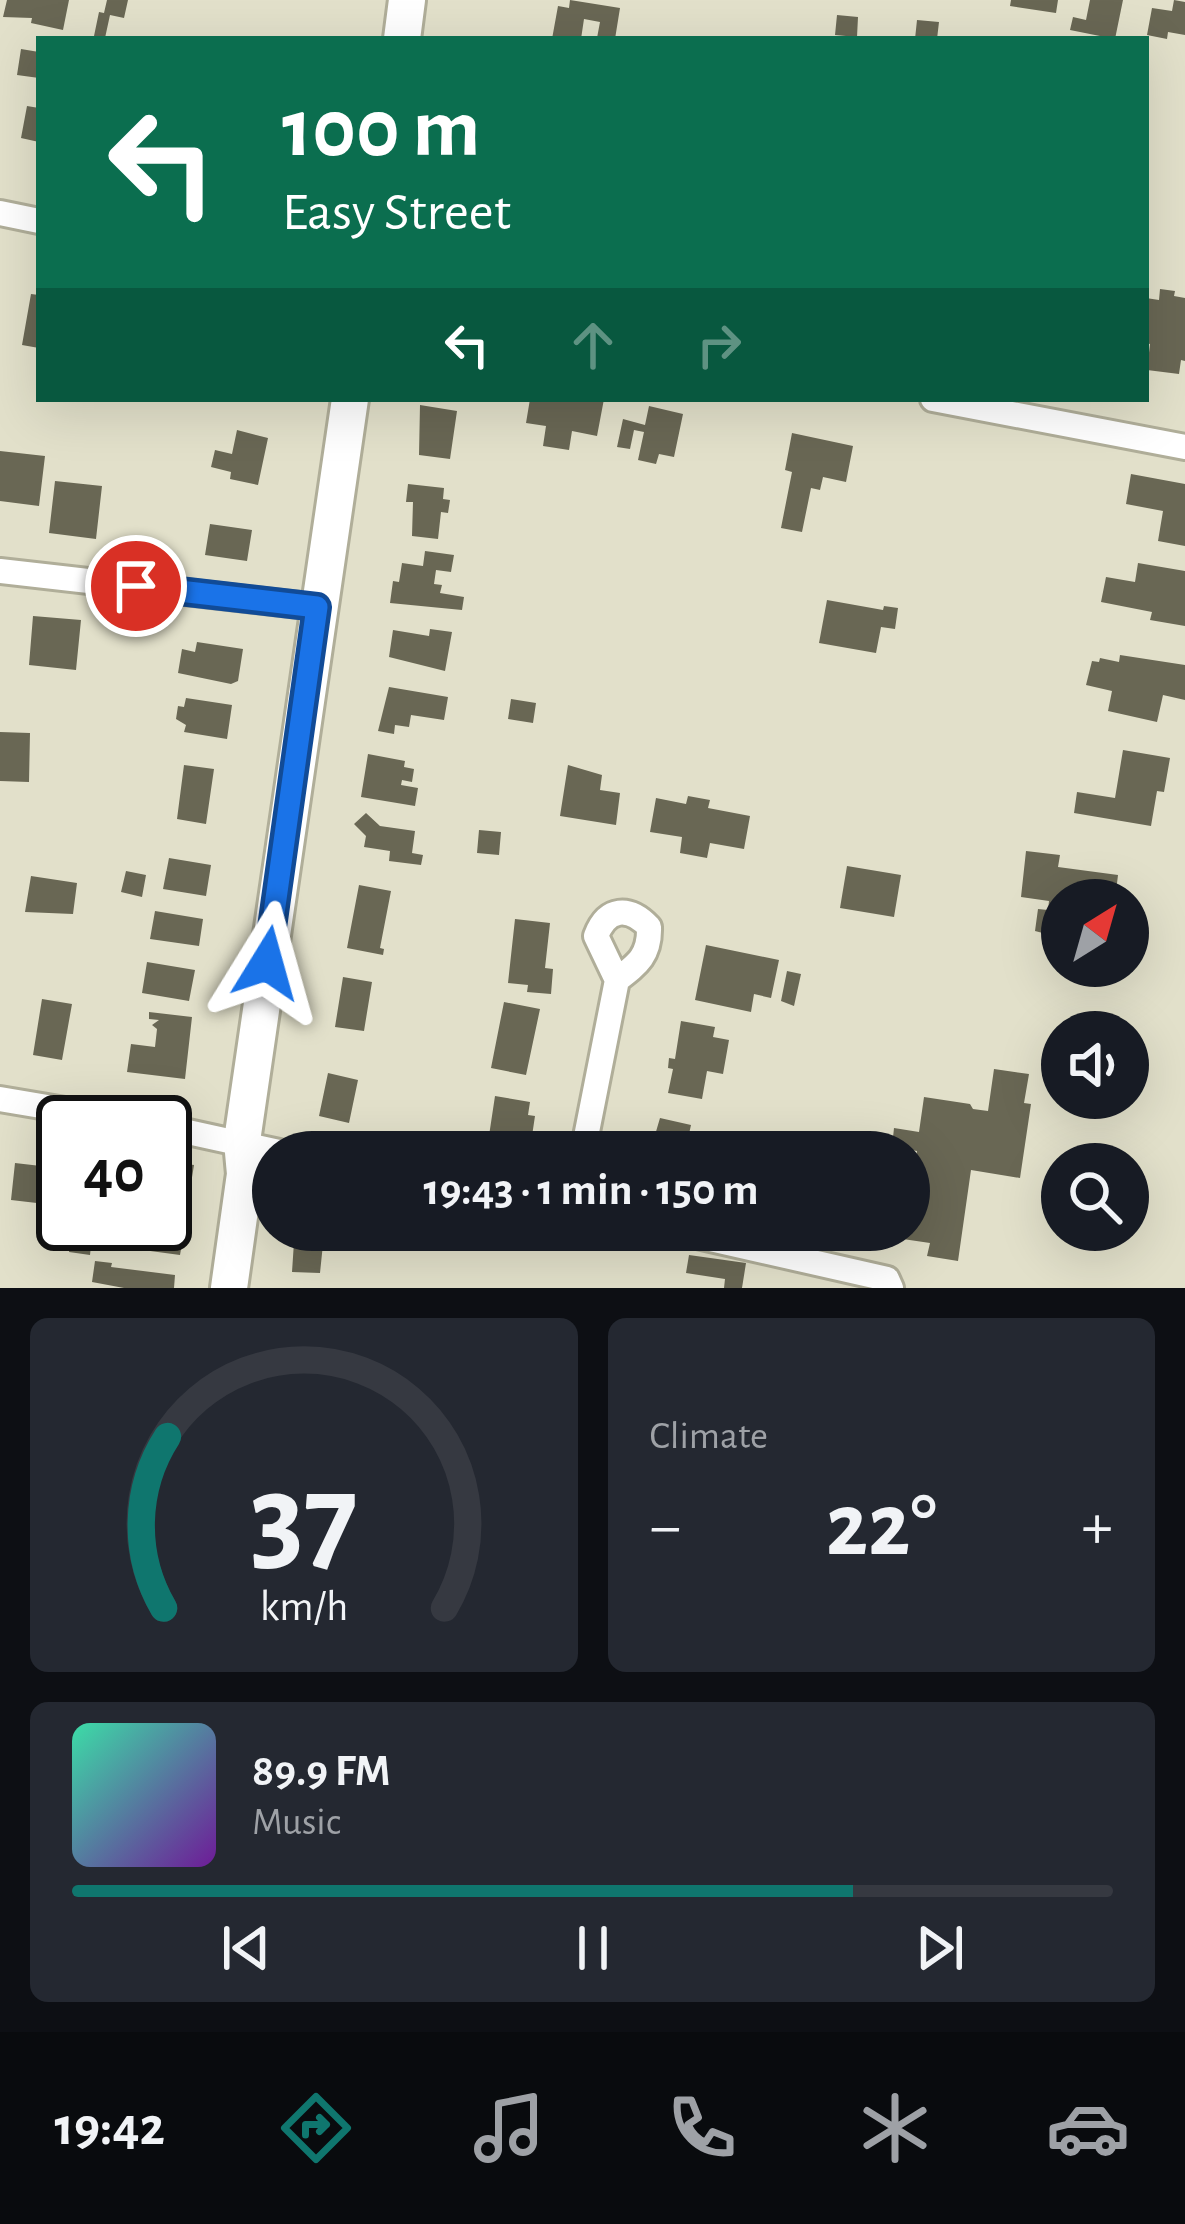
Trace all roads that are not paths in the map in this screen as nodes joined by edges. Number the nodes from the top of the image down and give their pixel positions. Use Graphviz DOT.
graph roads {
  1 [pos="407,0"];
  2 [pos="402,36"];
  3 [pos="0,213"];
  4 [pos="36,219"];
  5 [pos="350,402"];
  6 [pos="949,402"];
  7 [pos="1185,447"];
  8 [pos="0,571"];
  9 [pos="317,607"];
  10 [pos="617,980"];
  11 [pos="0,1100"];
  12 [pos="36,1106"];
  13 [pos="587,1131"];
  14 [pos="192,1132"];
  15 [pos="242,1142"];
  16 [pos="252,1145"];
  17 [pos="763,1251"];
  18 [pos="230,1288"];
  19 [pos="891,1288"];
  1 -- 2 [label="street"];
  3 -- 4 [label="street"];
  5 -- 9 [label="street"];
  6 -- 7 [label="street"];
  8 -- 9 [label="street"];
  9 -- 15 [label="street"];
  10 -- 13 [label="street"];
  11 -- 12 [label="street"];
  14 -- 15 [label="street"];
  15 -- 16 [label="street"];
  15 -- 18 [label="street"];
  17 -- 19 [label="street"];
}
